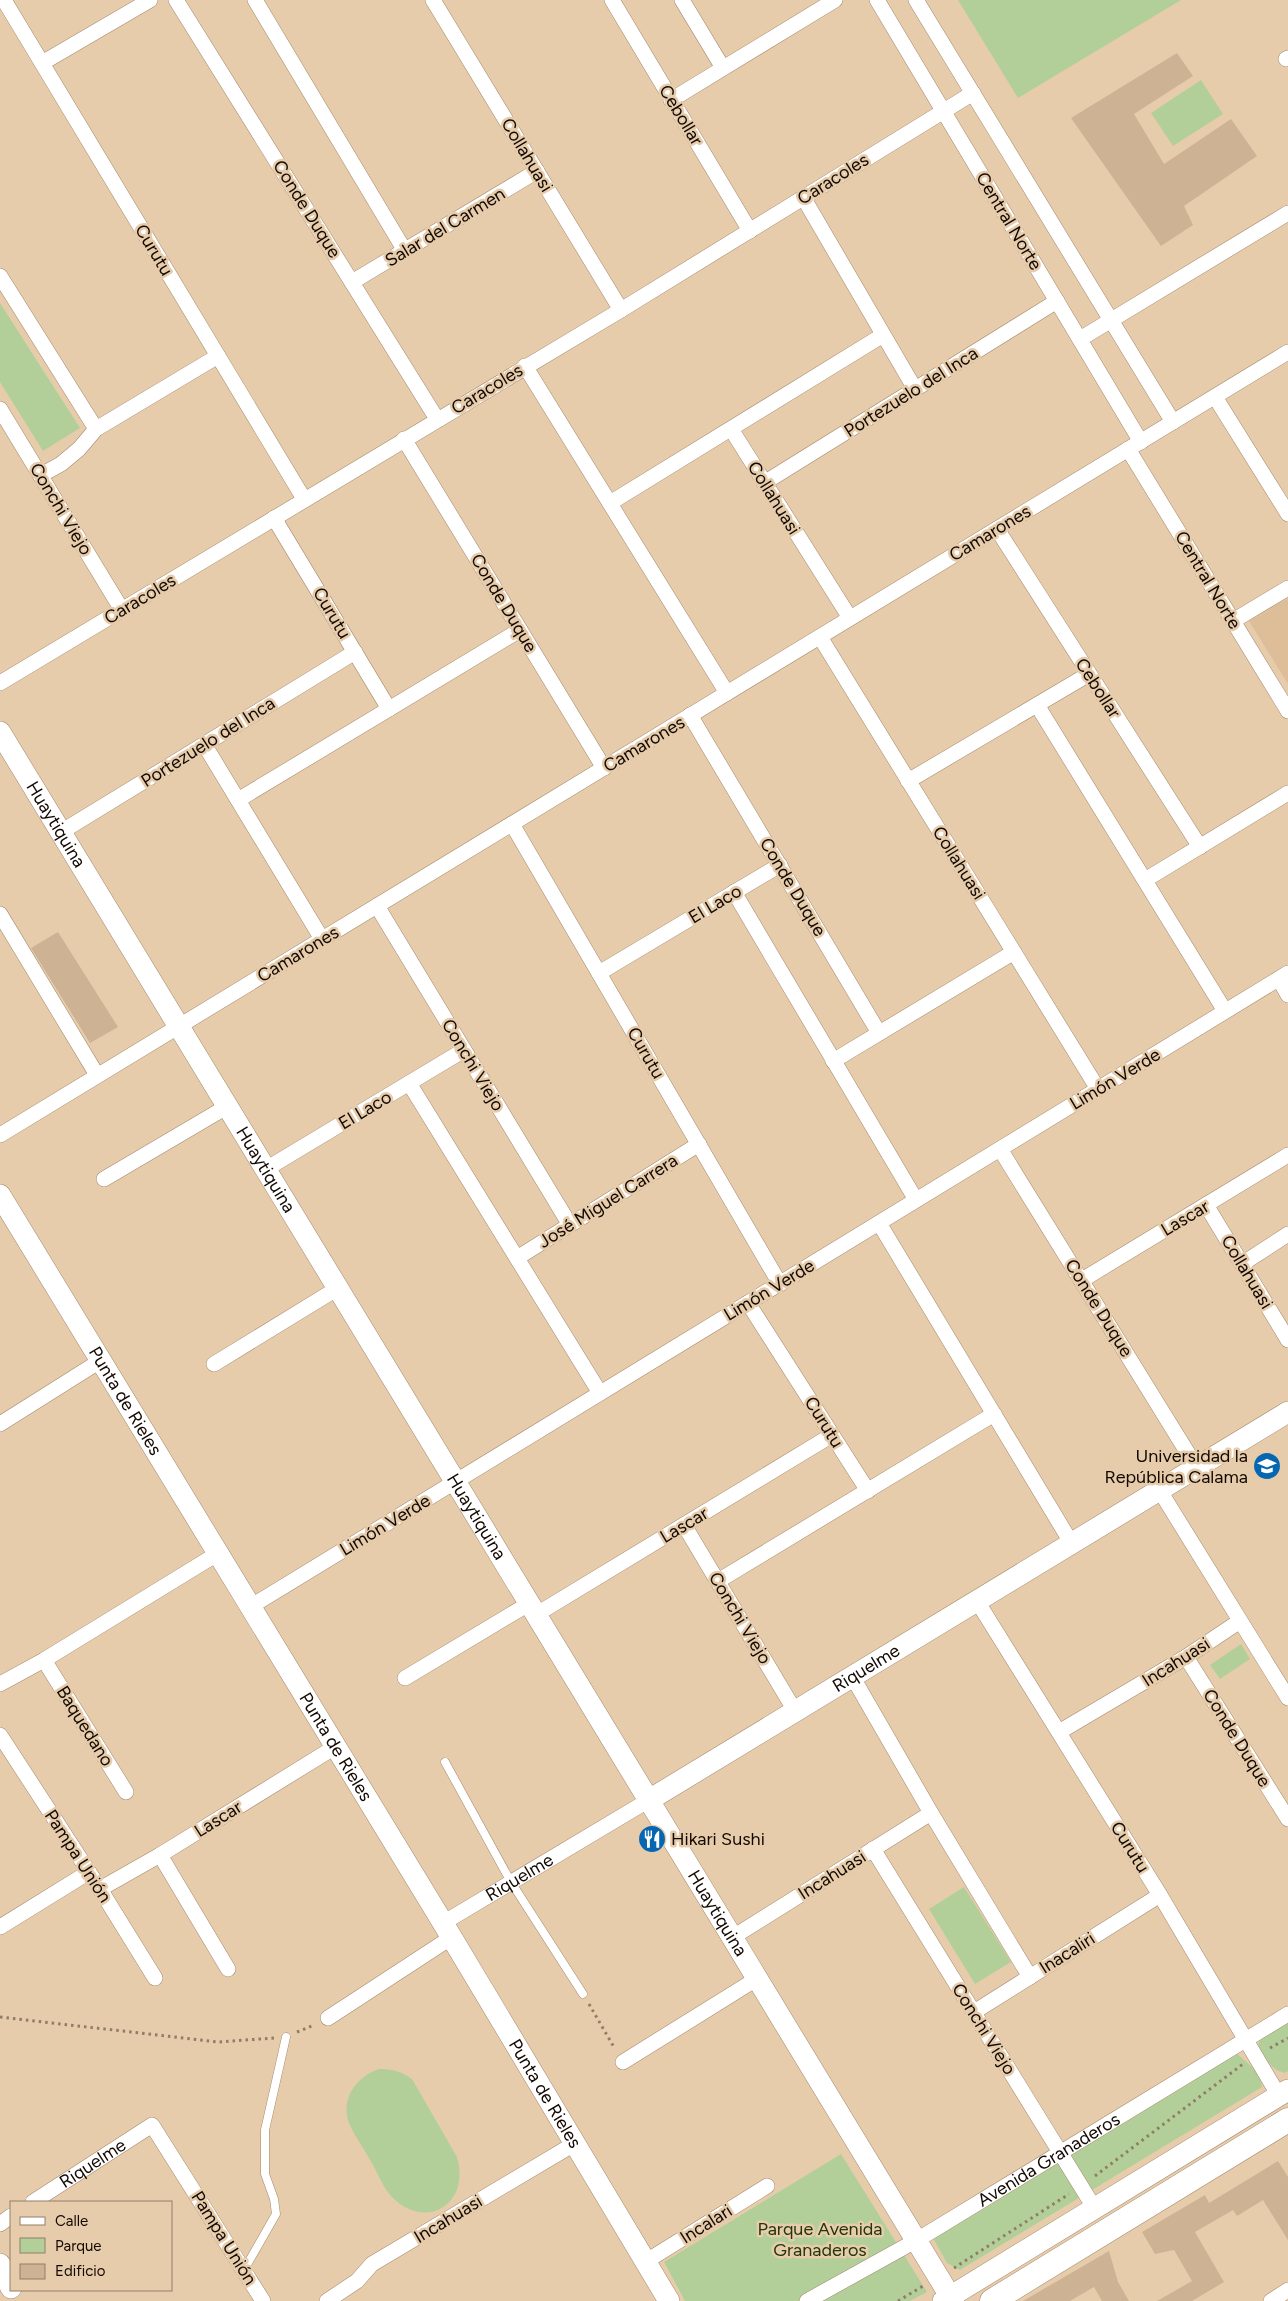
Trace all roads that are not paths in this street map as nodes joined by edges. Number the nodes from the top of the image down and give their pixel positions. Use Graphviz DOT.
graph roads {
  1 [pos="4,0"];
  2 [pos="150,0"];
  3 [pos="176,0"];
  4 [pos="255,0"];
  5 [pos="433,0"];
  6 [pos="612,0"];
  7 [pos="682,0"];
  8 [pos="835,0"];
  9 [pos="877,0"];
  10 [pos="916,0"];
  11 [pos="42,63"];
  12 [pos="723,68"];
  13 [pos="973,93"];
  14 [pos="671,100"];
  15 [pos="944,111"];
  16 [pos="537,171"];
  17 [pos="803,197"];
  18 [pos="1288,213"];
  19 [pos="750,231"];
  20 [pos="405,251"];
  21 [pos="0,276"];
  22 [pos="352,282"];
  23 [pos="1057,301"];
  24 [pos="621,310"];
  25 [pos="1111,320"];
  26 [pos="883,335"];
  27 [pos="1080,339"];
  28 [pos="1288,352"];
  29 [pos="218,356"];
  30 [pos="525,366"];
  31 [pos="915,389"];
  32 [pos="1215,397"];
  33 [pos="0,409"];
  34 [pos="437,419"];
  35 [pos="1173,422"];
  36 [pos="96,429"];
  37 [pos="730,429"];
  38 [pos="404,439"];
  39 [pos="1135,446"];
  40 [pos="41,475"];
  41 [pos="764,483"];
  42 [pos="304,499"];
  43 [pos="610,504"];
  44 [pos="1287,509"];
  45 [pos="274,518"];
  46 [pos="997,530"];
  47 [pos="1288,588"];
  48 [pos="122,610"];
  49 [pos="850,618"];
  50 [pos="1233,621"];
  51 [pos="520,630"];
  52 [pos="820,637"];
  53 [pos="355,652"];
  54 [pos="1089,674"];
  55 [pos="0,683"];
  56 [pos="727,693"];
  57 [pos="1036,705"];
  58 [pos="389,709"];
  59 [pos="1288,711"];
  60 [pos="690,716"];
  61 [pos="0,732"];
  62 [pos="204,744"];
  63 [pos="604,768"];
  64 [pos="908,780"];
  65 [pos="1288,793"];
  66 [pos="238,800"];
  67 [pos="512,824"];
  68 [pos="61,832"];
  69 [pos="1200,846"];
  70 [pos="780,865"];
  71 [pos="1144,880"];
  72 [pos="734,892"];
  73 [pos="377,906"];
  74 [pos="0,914"];
  75 [pos="322,939"];
  76 [pos="1014,952"];
  77 [pos="599,973"];
  78 [pos="1283,976"];
  79 [pos="1288,994"];
  80 [pos="1226,1011"];
  81 [pos="178,1026"];
  82 [pos="880,1033"];
  83 [pos="464,1050"];
  84 [pos="833,1061"];
  85 [pos="97,1075"];
  86 [pos="409,1083"];
  87 [pos="1098,1089"];
  88 [pos="228,1106"];
  89 [pos="0,1135"];
  90 [pos="699,1144"];
  91 [pos="1000,1148"];
  92 [pos="1288,1155"];
  93 [pos="266,1169"];
  94 [pos="104,1179"];
  95 [pos="0,1195"];
  96 [pos="916,1200"];
  97 [pos="1206,1205"];
  98 [pos="879,1223"];
  99 [pos="570,1225"];
  100 [pos="1288,1234"];
  101 [pos="517,1258"];
  102 [pos="1242,1264"];
  103 [pos="1082,1280"];
  104 [pos="780,1284"];
  105 [pos="338,1288"];
  106 [pos="748,1302"];
  107 [pos="1288,1340"];
  108 [pos="100,1361"];
  109 [pos="214,1364"];
  110 [pos="600,1393"];
  111 [pos="1288,1412"];
  112 [pos="994,1414"];
  113 [pos="0,1424"];
  114 [pos="832,1435"];
  115 [pos="1197,1468"];
  116 [pos="456,1481"];
  117 [pos="868,1491"];
  118 [pos="1160,1491"];
  119 [pos="684,1525"];
  120 [pos="1072,1544"];
  121 [pos="217,1554"];
  122 [pos="718,1581"];
  123 [pos="977,1601"];
  124 [pos="250,1607"];
  125 [pos="533,1608"];
  126 [pos="1240,1621"];
  127 [pos="1186,1657"];
  128 [pos="44,1660"];
  129 [pos="852,1676"];
  130 [pos="405,1678"];
  131 [pos="0,1684"];
  132 [pos="1288,1698"];
  133 [pos="796,1711"];
  134 [pos="1059,1732"];
  135 [pos="0,1735"];
  136 [pos="335,1747"];
  137 [pos="445,1762"];
  138 [pos="126,1792"];
  139 [pos="649,1800"];
  140 [pos="931,1813"];
  141 [pos="1288,1819"];
  142 [pos="873,1849"];
  143 [pos="160,1855"];
  144 [pos="89,1872"];
  145 [pos="511,1882"];
  146 [pos="100,1889"];
  147 [pos="1160,1895"];
  148 [pos="0,1927"];
  149 [pos="447,1930"];
  150 [pos="733,1937"];
  151 [pos="228,1969"];
  152 [pos="1030,1977"];
  153 [pos="155,1978"];
  154 [pos="758,1978"];
  155 [pos="583,1994"];
  156 [pos="974,2012"];
  157 [pos="1288,2014"];
  158 [pos="328,2018"];
  159 [pos="286,2037"];
  160 [pos="1245,2039"];
  161 [pos="623,2062"];
  162 [pos="1283,2093"];
  163 [pos="1288,2120"];
  164 [pos="152,2125"];
  165 [pos="574,2144"];
  166 [pos="1060,2152"];
  167 [pos="767,2186"];
  168 [pos="35,2201"];
  169 [pos="1095,2209"];
  170 [pos="917,2240"];
  171 [pos="645,2262"];
  172 [pos="0,2264"];
  173 [pos="244,2270"];
  174 [pos="10,2285"];
  175 [pos="1288,2290"];
  176 [pos="949,2300"];
  177 [pos="263,2301"];
  178 [pos="327,2301"];
  179 [pos="669,2301"];
  180 [pos="807,2301"];
  181 [pos="992,2301"];
  182 [pos="1271,2301"];
  1 -- 11 [label="street, Curutu"];
  2 -- 11 [label="street"];
  3 -- 22 [label="street, Conde Duque"];
  4 -- 20 [label="street"];
  5 -- 16 [label="street, Collahuasi"];
  6 -- 14 [label="street, Cebollar"];
  7 -- 12 [label="street"];
  8 -- 12 [label="street"];
  9 -- 15 [label="street, Central Norte"];
  10 -- 13 [label="street, Central Norte"];
  11 -- 29 [label="street, Curutu"];
  12 -- 14 [label="street"];
  13 -- 15 [label="street, Caracoles"];
  13 -- 25 [label="street, Central Norte"];
  14 -- 19 [label="street, Cebollar"];
  15 -- 17 [label="street, Caracoles"];
  15 -- 23 [label="street, Central Norte"];
  16 -- 20 [label="street, Salar del Carmen"];
  16 -- 24 [label="street, Collahuasi"];
  17 -- 19 [label="street, Caracoles"];
  17 -- 26 [label="street"];
  18 -- 25 [label="street"];
  19 -- 24 [label="street, Caracoles"];
  20 -- 22 [label="street, Salar del Carmen"];
  21 -- 36 [label="street"];
  22 -- 34 [label="street, Conde Duque"];
  23 -- 27 [label="street, Central Norte"];
  23 -- 31 [label="street, Portezuelo del Inca"];
  24 -- 30 [label="street, Caracoles"];
  25 -- 27 [label="street"];
  25 -- 35 [label="street, Central Norte"];
  26 -- 31 [label="street"];
  26 -- 37 [label="street"];
  27 -- 39 [label="street, Central Norte"];
  28 -- 32 [label="street, Camarones"];
  29 -- 36 [label="street"];
  29 -- 42 [label="street, Curutu"];
  30 -- 34 [label="street, Caracoles"];
  30 -- 43 [label="street"];
  31 -- 41 [label="street, Portezuelo del Inca"];
  32 -- 35 [label="street, Camarones"];
  32 -- 44 [label="street"];
  33 -- 40 [label="street, Conchi Viejo"];
  34 -- 38 [label="street, Caracoles"];
  35 -- 39 [label="street, Camarones"];
  36 -- 40 [label="street"];
  37 -- 41 [label="street, Collahuasi"];
  37 -- 43 [label="street"];
  38 -- 42 [label="street, Caracoles"];
  38 -- 51 [label="street, Conde Duque"];
  39 -- 46 [label="street, Camarones"];
  39 -- 50 [label="street, Central Norte"];
  40 -- 48 [label="street, Conchi Viejo"];
  41 -- 49 [label="street, Collahuasi"];
  42 -- 45 [label="street, Caracoles"];
  43 -- 56 [label="street"];
  45 -- 48 [label="street, Caracoles"];
  45 -- 53 [label="street, Curutu"];
  46 -- 49 [label="street, Camarones"];
  46 -- 54 [label="street, Cebollar"];
  47 -- 50 [label="street"];
  48 -- 55 [label="street, Caracoles"];
  49 -- 52 [label="street, Camarones"];
  50 -- 59 [label="street, Central Norte"];
  51 -- 58 [label="street"];
  51 -- 63 [label="street, Conde Duque"];
  52 -- 56 [label="street, Camarones"];
  52 -- 64 [label="street, Collahuasi"];
  53 -- 58 [label="street, Curutu"];
  53 -- 62 [label="street, Portezuelo del Inca"];
  54 -- 57 [label="street"];
  54 -- 69 [label="street, Cebollar"];
  56 -- 60 [label="street, Camarones"];
  57 -- 64 [label="street"];
  57 -- 71 [label="street"];
  58 -- 66 [label="street"];
  60 -- 63 [label="street, Camarones"];
  60 -- 70 [label="street, Conde Duque"];
  61 -- 68 [label="main road, Huaytiquina"];
  62 -- 66 [label="street"];
  62 -- 68 [label="street, Portezuelo del Inca"];
  63 -- 67 [label="street, Camarones"];
  64 -- 76 [label="street, Collahuasi"];
  65 -- 69 [label="street"];
  66 -- 75 [label="street"];
  67 -- 73 [label="street, Camarones"];
  67 -- 77 [label="street, Curutu"];
  68 -- 81 [label="main road, Huaytiquina"];
  69 -- 71 [label="street"];
  70 -- 72 [label="street, El Laco"];
  70 -- 82 [label="street, Conde Duque"];
  71 -- 80 [label="street"];
  72 -- 77 [label="street, El Laco"];
  72 -- 84 [label="street"];
  73 -- 75 [label="street, Camarones"];
  73 -- 83 [label="street, Conchi Viejo"];
  74 -- 85 [label="street"];
  75 -- 81 [label="street, Camarones"];
  76 -- 82 [label="street"];
  76 -- 87 [label="street, Collahuasi"];
  77 -- 90 [label="street, Curutu"];
  78 -- 79 [label="street"];
  78 -- 80 [label="street, Limón Verde"];
  80 -- 87 [label="street, Limón Verde"];
  81 -- 85 [label="street, Camarones"];
  81 -- 88 [label="main road, Huaytiquina"];
  82 -- 84 [label="street"];
  83 -- 86 [label="street, El Laco"];
  83 -- 99 [label="street, Conchi Viejo"];
  84 -- 96 [label="street"];
  85 -- 89 [label="street, Camarones"];
  86 -- 93 [label="street, El Laco"];
  86 -- 101 [label="street"];
  87 -- 91 [label="street, Limón Verde"];
  88 -- 93 [label="main road, Huaytiquina"];
  88 -- 94 [label="street"];
  90 -- 99 [label="street, José Miguel Carrera"];
  90 -- 104 [label="street, Curutu"];
  91 -- 96 [label="street, Limón Verde"];
  91 -- 103 [label="street, Conde Duque"];
  92 -- 97 [label="street, Lascar"];
  93 -- 105 [label="main road, Huaytiquina"];
  95 -- 108 [label="main road, Punta de Rieles"];
  96 -- 98 [label="street, Limón Verde"];
  97 -- 102 [label="street, Collahuasi"];
  97 -- 103 [label="street, Lascar"];
  98 -- 104 [label="street, Limón Verde"];
  98 -- 112 [label="street"];
  99 -- 101 [label="street, José Miguel Carrera"];
  100 -- 102 [label="street"];
  101 -- 110 [label="street"];
  102 -- 107 [label="street, Collahuasi"];
  103 -- 115 [label="street, Conde Duque"];
  104 -- 106 [label="street, Limón Verde"];
  105 -- 109 [label="street"];
  105 -- 116 [label="main road, Huaytiquina"];
  106 -- 110 [label="street, Limón Verde"];
  106 -- 114 [label="street, Curutu"];
  108 -- 113 [label="street"];
  108 -- 121 [label="main road, Punta de Rieles"];
  110 -- 116 [label="street, Limón Verde"];
  111 -- 115 [label="main road, Riquelme"];
  112 -- 117 [label="street"];
  112 -- 120 [label="street"];
  114 -- 117 [label="street, Curutu"];
  114 -- 119 [label="street, Lascar"];
  115 -- 118 [label="main road, Riquelme"];
  116 -- 124 [label="street, Limón Verde"];
  116 -- 125 [label="main road, Huaytiquina"];
  117 -- 122 [label="street"];
  118 -- 120 [label="main road, Riquelme"];
  118 -- 126 [label="street"];
  119 -- 122 [label="street, Conchi Viejo"];
  119 -- 125 [label="street, Lascar"];
  120 -- 123 [label="main road, Riquelme"];
  121 -- 124 [label="main road, Punta de Rieles"];
  121 -- 128 [label="street"];
  122 -- 133 [label="street, Conchi Viejo"];
  123 -- 129 [label="main road, Riquelme"];
  123 -- 134 [label="street, Curutu"];
  124 -- 136 [label="main road, Punta de Rieles"];
  125 -- 130 [label="street, Lascar"];
  125 -- 139 [label="main road, Huaytiquina"];
  126 -- 127 [label="street, Incahuasi"];
  126 -- 132 [label="street"];
  127 -- 134 [label="street, Incahuasi"];
  127 -- 141 [label="street, Conde Duque"];
  128 -- 131 [label="street"];
  128 -- 138 [label="street, Baquedano"];
  129 -- 133 [label="main road, Riquelme"];
  129 -- 140 [label="street"];
  133 -- 139 [label="main road, Riquelme"];
  134 -- 147 [label="street, Curutu"];
  135 -- 144 [label="street, Pampa Unión"];
  136 -- 143 [label="street, Lascar"];
  136 -- 149 [label="main road, Punta de Rieles"];
  137 -- 145 [label="lane"];
  139 -- 145 [label="street, Riquelme"];
  139 -- 150 [label="main road, Huaytiquina"];
  140 -- 142 [label="street, Incahuasi"];
  140 -- 152 [label="street"];
  142 -- 150 [label="street, Incahuasi"];
  142 -- 156 [label="street, Conchi Viejo"];
  143 -- 146 [label="street, Lascar"];
  143 -- 151 [label="street"];
  144 -- 146 [label="street, Pampa Unión"];
  144 -- 148 [label="street"];
  145 -- 149 [label="street, Riquelme"];
  145 -- 155 [label="lane"];
  146 -- 153 [label="street, Pampa Unión"];
  147 -- 152 [label="street, Inacaliri"];
  147 -- 160 [label="street, Curutu"];
  149 -- 158 [label="street, Riquelme"];
  149 -- 165 [label="main road, Punta de Rieles"];
  150 -- 154 [label="main road, Huaytiquina"];
  152 -- 156 [label="street, Inacaliri"];
  154 -- 161 [label="street"];
  154 -- 170 [label="main road, Huaytiquina"];
  156 -- 166 [label="street, Conchi Viejo"];
  157 -- 160 [label="street, Avenida Granaderos"];
  159 -- 173 [label="lane"];
  160 -- 162 [label="street, Curutu"];
  160 -- 166 [label="street, Avenida Granaderos"];
  162 -- 169 [label="main road"];
  163 -- 181 [label="main road"];
  164 -- 168 [label="street, Riquelme"];
  164 -- 173 [label="street, Pampa Unión"];
  165 -- 171 [label="main road, Punta de Rieles"];
  165 -- 178 [label="street, Incahuasi"];
  166 -- 169 [label="street, Conchi Viejo"];
  166 -- 170 [label="street, Avenida Granaderos"];
  167 -- 171 [label="street, Incalari"];
  169 -- 176 [label="main road"];
  170 -- 176 [label="main road, Huaytiquina"];
  170 -- 180 [label="street, Avenida Granaderos"];
  171 -- 179 [label="main road, Punta de Rieles"];
  172 -- 174 [label="main road"];
  173 -- 177 [label="street, Pampa Unión"];
  175 -- 182 [label="street"];
}
